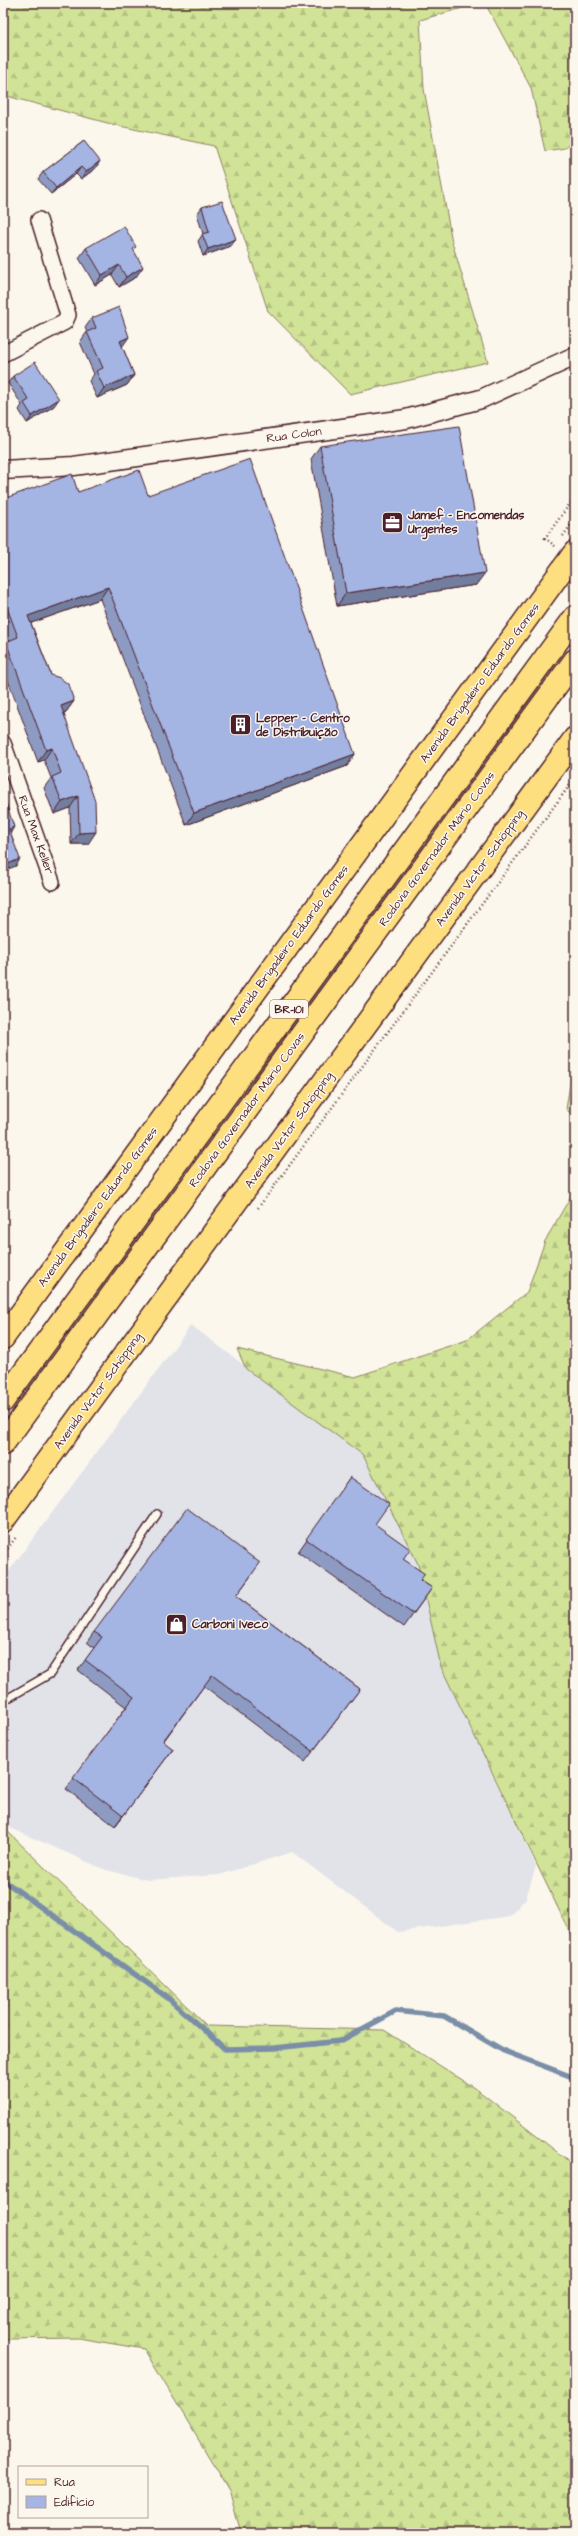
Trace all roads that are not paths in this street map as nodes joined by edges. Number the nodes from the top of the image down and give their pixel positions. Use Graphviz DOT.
graph roads {
  1 [pos="39,220"];
  2 [pos="3,354"];
  3 [pos="575,356"];
  4 [pos="3,470"];
  5 [pos="575,552"];
  6 [pos="575,617"];
  7 [pos="575,660"];
  8 [pos="575,738"];
  9 [pos="3,743"];
  10 [pos="52,882"];
  11 [pos="4,1334"];
  12 [pos="3,1401"];
  13 [pos="3,1444"];
  14 [pos="157,1514"];
  15 [pos="10,1528"];
  16 [pos="3,1701"];
  1 -- 2 [label="street"];
  3 -- 4 [label="street, Rua Colon"];
  5 -- 11 [label="main road, Avenida Brigadeiro Eduardo Gomes"];
  6 -- 12 [label="main road, Rodovia Governador Mário Covas / BR-101"];
  7 -- 13 [label="main road, Rodovia Governador Mário Covas / BR-101"];
  8 -- 15 [label="main road, Avenida Victor Schöpping"];
  9 -- 10 [label="street, Rua Max Keller"];
  14 -- 16 [label="lane"];
}
